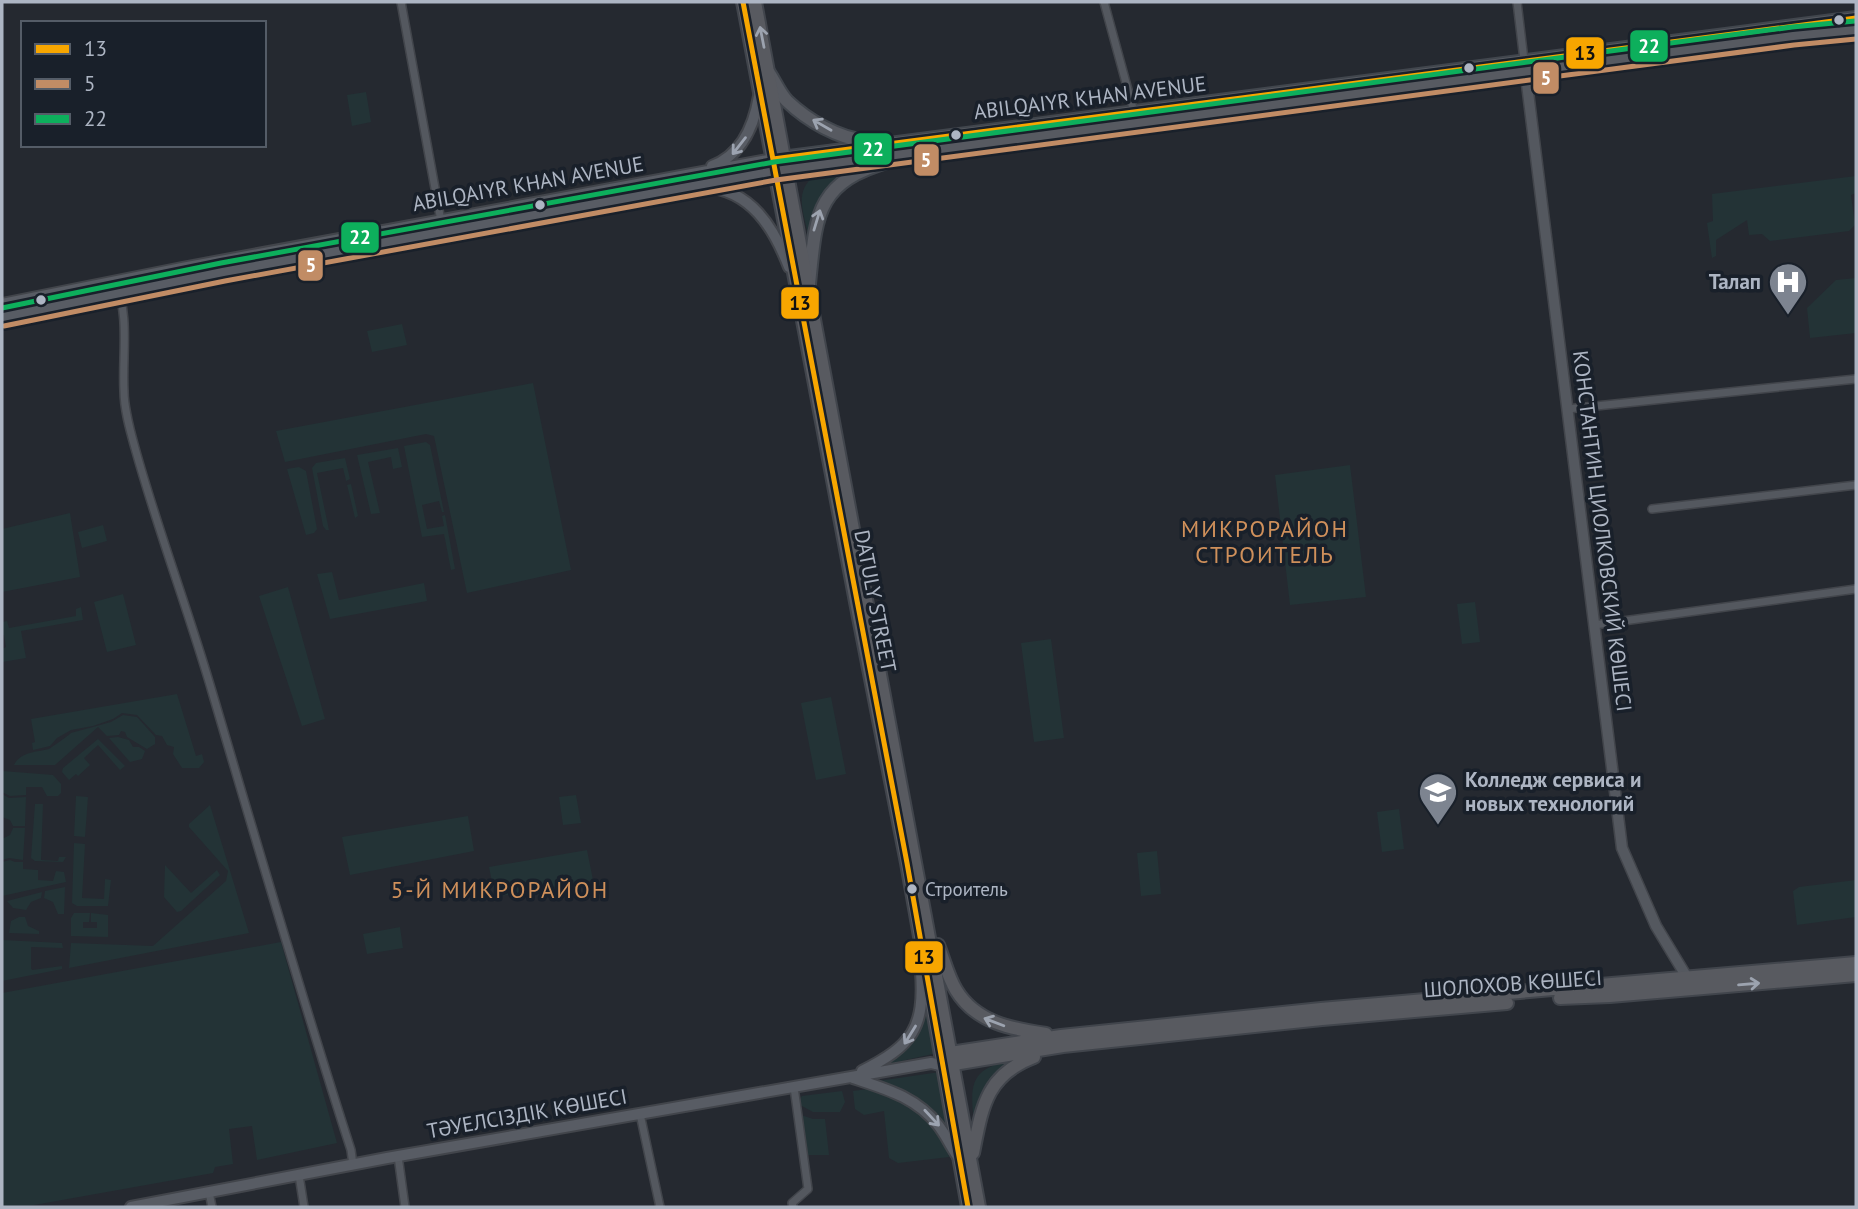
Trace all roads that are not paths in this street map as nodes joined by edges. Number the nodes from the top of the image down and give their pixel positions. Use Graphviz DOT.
graph roads {
  1 [pos="401,2"];
  2 [pos="743,2"];
  3 [pos="755,2"];
  4 [pos="1104,2"];
  5 [pos="1517,2"];
  6 [pos="1856,18"];
  7 [pos="1856,30"];
  8 [pos="1525,66"];
  9 [pos="769,73"];
  10 [pos="760,89"];
  11 [pos="1136,117"];
  12 [pos="887,143"];
  13 [pos="924,151"];
  14 [pos="780,164"];
  15 [pos="687,181"];
  16 [pos="441,220"];
  17 [pos="443,232"];
  18 [pos="115,281"];
  19 [pos="803,289"];
  20 [pos="120,293"];
  21 [pos="2,304"];
  22 [pos="2,317"];
  23 [pos="1856,379"];
  24 [pos="1567,409"];
  25 [pos="1856,485"];
  26 [pos="1652,509"];
  27 [pos="1856,589"];
  28 [pos="1594,625"];
  29 [pos="922,920"];
  30 [pos="1856,962"];
  31 [pos="1856,975"];
  32 [pos="1689,984"];
  33 [pos="1062,1041"];
  34 [pos="948,1059"];
  35 [pos="850,1077"];
  36 [pos="794,1087"];
  37 [pos="640,1114"];
  38 [pos="398,1156"];
  39 [pos="966,1160"];
  40 [pos="353,1165"];
  41 [pos="299,1175"];
  42 [pos="209,1192"];
  43 [pos="131,1207"];
  44 [pos="212,1207"];
  45 [pos="304,1207"];
  46 [pos="405,1207"];
  47 [pos="660,1207"];
  48 [pos="793,1207"];
  49 [pos="968,1207"];
  50 [pos="979,1207"];
  1 -- 16 [label="street"];
  2 -- 10 [label="highway, DATULY STREET"];
  9 -- 3 [label="highway, DATULY STREET, one-way"];
  4 -- 11 [label="street"];
  5 -- 8 [label="street"];
  6 -- 8 [label="main road, ABILQAIYR KHAN AVENUE"];
  7 -- 8 [label="main road, ABILQAIYR KHAN AVENUE"];
  8 -- 11 [label="main road, ABILQAIYR KHAN AVENUE"];
  8 -- 24 [label="street, КОНСТАНТИН ЦИОЛКОВСКИЙ КӨШЕСІ"];
  12 -- 9 [label="main road, one-way"];
  9 -- 14 [label="highway, DATULY STREET"];
  10 -- 14 [label="highway, DATULY STREET"];
  10 -- 15 [label="main road, one-way"];
  11 -- 12 [label="main road, ABILQAIYR KHAN AVENUE"];
  11 -- 13 [label="main road, ABILQAIYR KHAN AVENUE"];
  12 -- 14 [label="main road, ABILQAIYR KHAN AVENUE"];
  13 -- 14 [label="main road, ABILQAIYR KHAN AVENUE"];
  19 -- 13 [label="main road, one-way"];
  14 -- 15 [label="main road, ABILQAIYR KHAN AVENUE"];
  14 -- 19 [label="highway, DATULY STREET"];
  15 -- 16 [label="main road, ABILQAIYR KHAN AVENUE"];
  15 -- 17 [label="main road, ABILQAIYR KHAN AVENUE"];
  15 -- 19 [label="main road"];
  16 -- 17 [label="street"];
  16 -- 18 [label="main road, ABILQAIYR KHAN AVENUE"];
  17 -- 20 [label="main road, ABILQAIYR KHAN AVENUE"];
  18 -- 20 [label="street"];
  18 -- 21 [label="main road, ABILQAIYR KHAN AVENUE"];
  19 -- 29 [label="highway, DATULY STREET"];
  20 -- 22 [label="main road, ABILQAIYR KHAN AVENUE"];
  20 -- 40 [label="street"];
  23 -- 24 [label="street"];
  24 -- 28 [label="street, КОНСТАНТИН ЦИОЛКОВСКИЙ КӨШЕСІ"];
  25 -- 26 [label="street"];
  27 -- 28 [label="street"];
  28 -- 32 [label="street, КОНСТАНТИН ЦИОЛКОВСКИЙ КӨШЕСІ"];
  33 -- 29 [label="highway, one-way"];
  29 -- 34 [label="highway, DATULY STREET"];
  29 -- 35 [label="main road, one-way"];
  30 -- 32 [label="highway, ШОЛОХОВ КӨШЕСІ"];
  32 -- 31 [label="highway, ШОЛОХОВ КӨШЕСІ, one-way"];
  32 -- 33 [label="highway, ШОЛОХОВ КӨШЕСІ"];
  32 -- 33 [label="highway, ШОЛОХОВ КӨШЕСІ"];
  33 -- 34 [label="highway"];
  33 -- 39 [label="highway"];
  34 -- 35 [label="main road, ТӘУЕЛСІЗДІК КӨШЕСІ"];
  34 -- 39 [label="highway, DATULY STREET"];
  35 -- 36 [label="main road, ТӘУЕЛСІЗДІК КӨШЕСІ"];
  35 -- 39 [label="main road, one-way"];
  36 -- 37 [label="main road, ТӘУЕЛСІЗДІК КӨШЕСІ"];
  36 -- 48 [label="street"];
  37 -- 38 [label="main road, ТӘУЕЛСІЗДІК КӨШЕСІ"];
  37 -- 47 [label="street"];
  38 -- 40 [label="main road, ТӘУЕЛСІЗДІК КӨШЕСІ"];
  38 -- 46 [label="street"];
  39 -- 49 [label="highway, DATULY STREET"];
  39 -- 50 [label="highway, DATULY STREET"];
  40 -- 41 [label="main road, ТӘУЕЛСІЗДІК КӨШЕСІ"];
  41 -- 42 [label="main road, ТӘУЕЛСІЗДІК КӨШЕСІ"];
  41 -- 45 [label="street"];
  42 -- 43 [label="main road, ТӘУЕЛСІЗДІК КӨШЕСІ"];
  42 -- 44 [label="street"];
}
